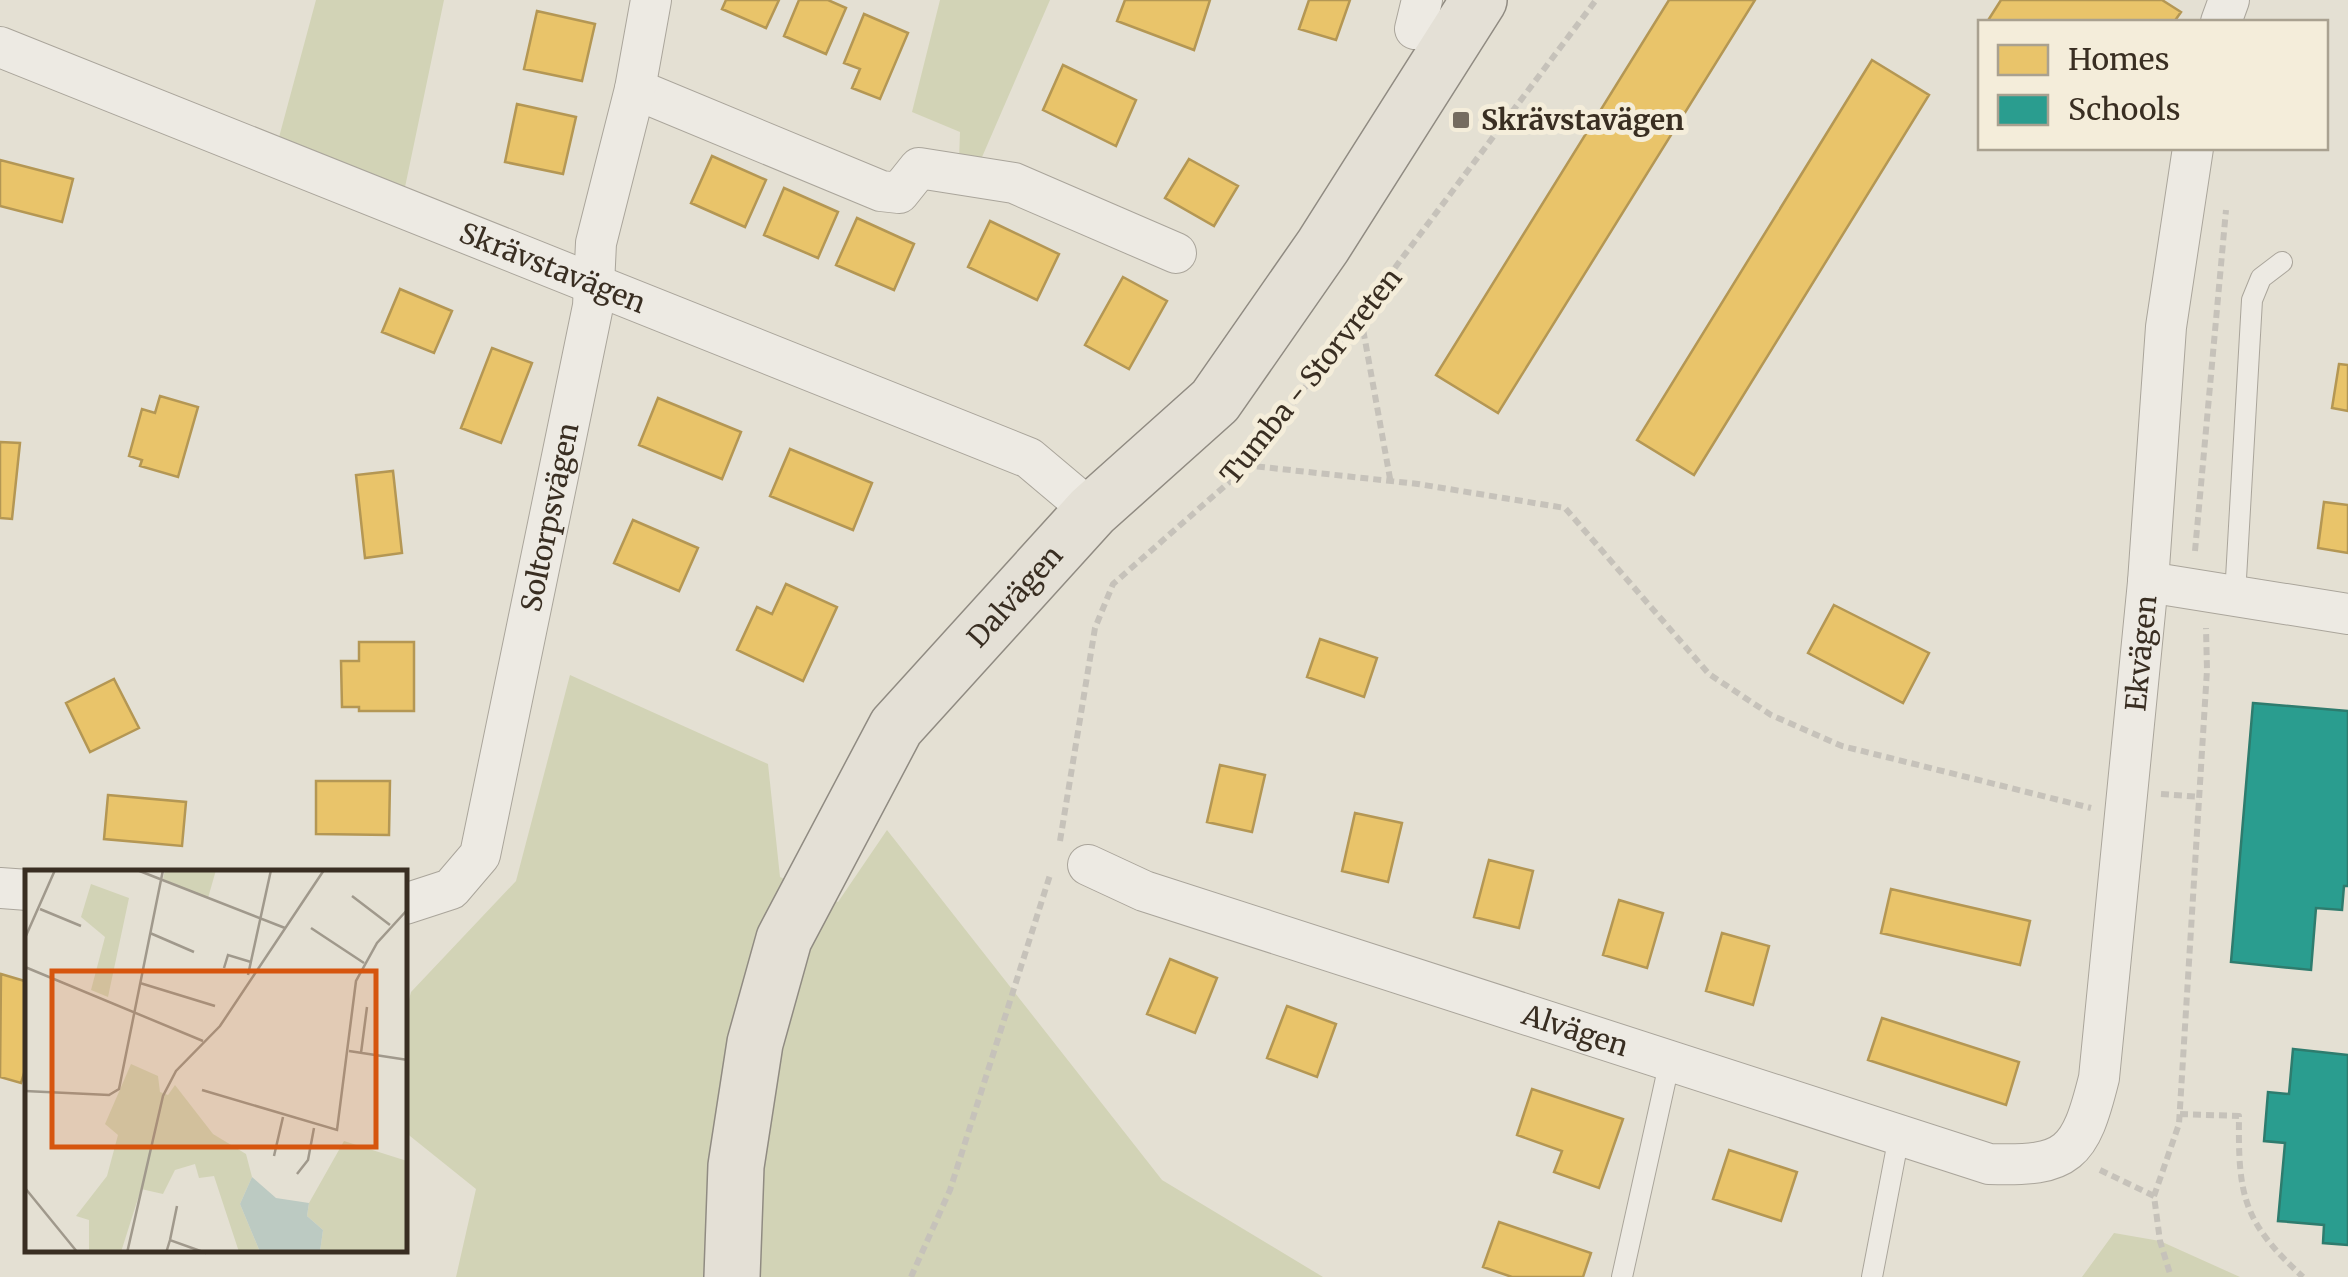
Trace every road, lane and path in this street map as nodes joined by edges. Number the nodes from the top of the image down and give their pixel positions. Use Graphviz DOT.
graph roads {
  1 [pos="651,0"];
  2 [pos="1480,0"];
  3 [pos="1596,0"];
  4 [pos="0,47"];
  5 [pos="635,89"];
  6 [pos="2192,150"];
  7 [pos="2226,206"];
  8 [pos="1176,253"];
  9 [pos="2282,262"];
  10 [pos="594,282"];
  11 [pos="1361,317"];
  12 [pos="1243,465"];
  13 [pos="1390,484"];
  14 [pos="1092,511"];
  15 [pos="2148,582"];
  16 [pos="2218,594"];
  17 [pos="2348,614"];
  18 [pos="2127,790"];
  19 [pos="2200,797"];
  20 [pos="1067,860"];
  21 [pos="0,888"];
  22 [pos="25,890"];
  23 [pos="408,903"];
  24 [pos="1670,1060"];
  25 [pos="2180,1114"];
  26 [pos="1899,1136"];
  27 [pos="2067,1154"];
  28 [pos="2154,1196"];
  29 [pos="732,1277"];
  30 [pos="911,1277"];
  31 [pos="1622,1277"];
  32 [pos="1872,1277"];
  33 [pos="2170,1277"];
  34 [pos="2303,1277"];
  1 -- 5 [label="street, Soltorpsvägen"];
  2 -- 14 [label="main road, Dalvägen"];
  3 -- 11 [label="path, Tumba - Storvreten"];
  4 -- 10 [label="street, Skrävstavägen"];
  5 -- 8 [label="street"];
  5 -- 10 [label="street, Soltorpsvägen"];
  6 -- 15 [label="street, Ekvägen"];
  7 -- 16 [label="path"];
  9 -- 16 [label="lane"];
  10 -- 14 [label="street, Skrävstavägen"];
  10 -- 23 [label="street, Soltorpsvägen"];
  11 -- 12 [label="path, Tumba - Storvreten"];
  11 -- 13 [label="path"];
  12 -- 13 [label="path"];
  12 -- 20 [label="path, Tumba - Storvreten"];
  13 -- 18 [label="path"];
  14 -- 29 [label="main road, Dalvägen"];
  15 -- 16 [label="street"];
  15 -- 18 [label="street, Ekvägen"];
  16 -- 17 [label="street"];
  16 -- 19 [label="path"];
  18 -- 19 [label="path"];
  18 -- 27 [label="street, Ekvägen"];
  19 -- 25 [label="path"];
  20 -- 24 [label="street, Alvägen"];
  20 -- 30 [label="path, Tumba - Storvreten"];
  21 -- 22 [label="street"];
  24 -- 26 [label="street, Alvägen"];
  24 -- 31 [label="lane"];
  25 -- 28 [label="path"];
  25 -- 34 [label="path"];
  26 -- 27 [label="street, Alvägen"];
  26 -- 32 [label="lane"];
  27 -- 28 [label="path"];
  28 -- 33 [label="path"];
}
